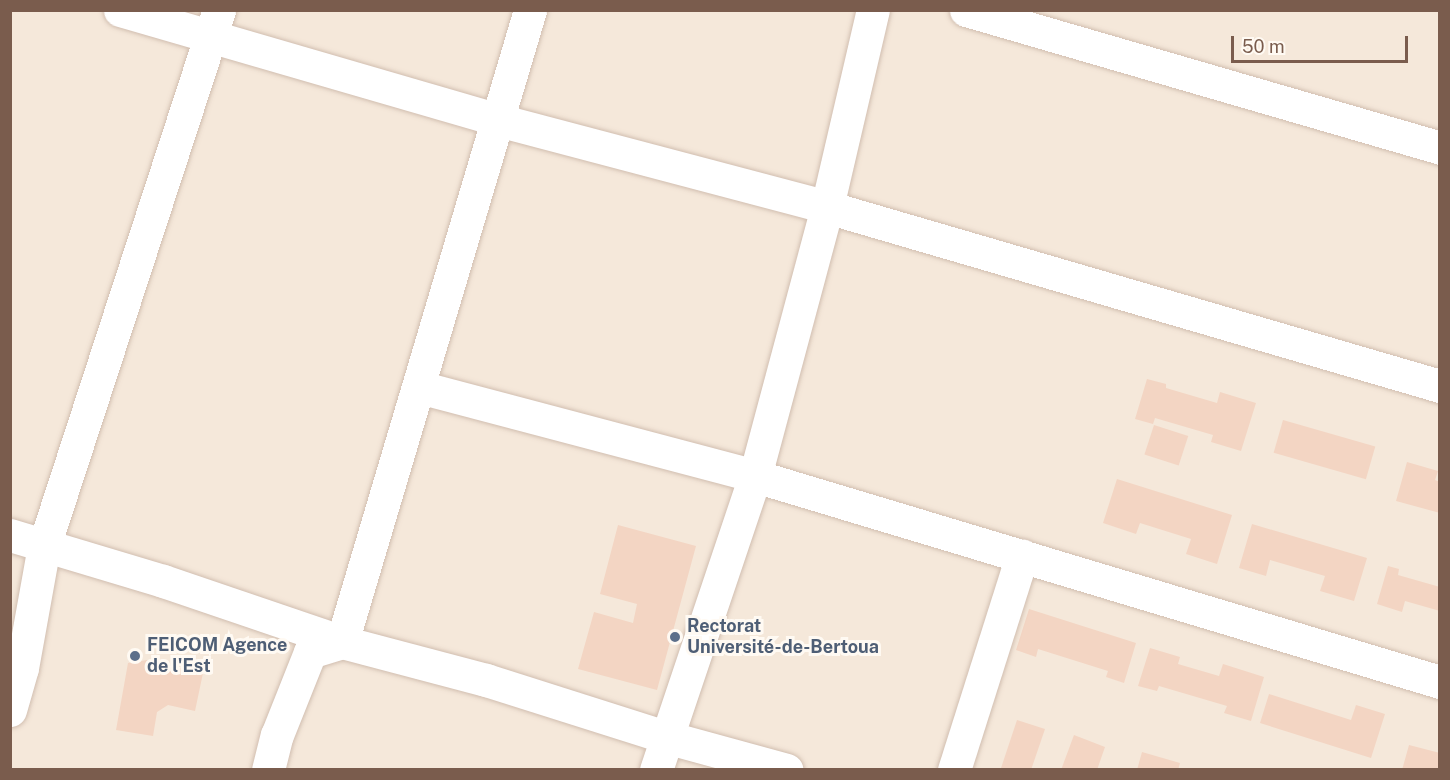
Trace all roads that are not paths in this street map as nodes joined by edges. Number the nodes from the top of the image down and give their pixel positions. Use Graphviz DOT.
graph roads {
  1 [pos="120,10"];
  2 [pos="530,10"];
  3 [pos="873,10"];
  4 [pos="966,10"];
  5 [pos="215,25"];
  6 [pos="498,120"];
  7 [pos="1440,148"];
  8 [pos="827,207"];
  9 [pos="1440,386"];
  10 [pos="418,387"];
  11 [pos="755,476"];
  12 [pos="10,536"];
  13 [pos="44,546"];
  14 [pos="1022,555"];
  15 [pos="342,642"];
  16 [pos="16,668"];
  17 [pos="1440,682"];
  18 [pos="10,710"];
  19 [pos="666,737"];
  20 [pos="268,770"];
  21 [pos="656,770"];
  22 [pos="787,770"];
  23 [pos="954,770"];
  1 -- 5 [label="street"];
  2 -- 6 [label="street"];
  3 -- 8 [label="street"];
  4 -- 7 [label="street"];
  5 -- 6 [label="street"];
  5 -- 13 [label="street"];
  6 -- 8 [label="street"];
  6 -- 10 [label="street"];
  8 -- 9 [label="street"];
  8 -- 11 [label="street"];
  10 -- 11 [label="street"];
  10 -- 15 [label="street"];
  11 -- 14 [label="street"];
  11 -- 19 [label="street"];
  12 -- 13 [label="street"];
  13 -- 15 [label="street"];
  13 -- 16 [label="street"];
  14 -- 17 [label="street"];
  14 -- 23 [label="street"];
  15 -- 19 [label="street"];
  15 -- 20 [label="street"];
  16 -- 18 [label="street"];
  19 -- 21 [label="street"];
  19 -- 22 [label="street"];
}
